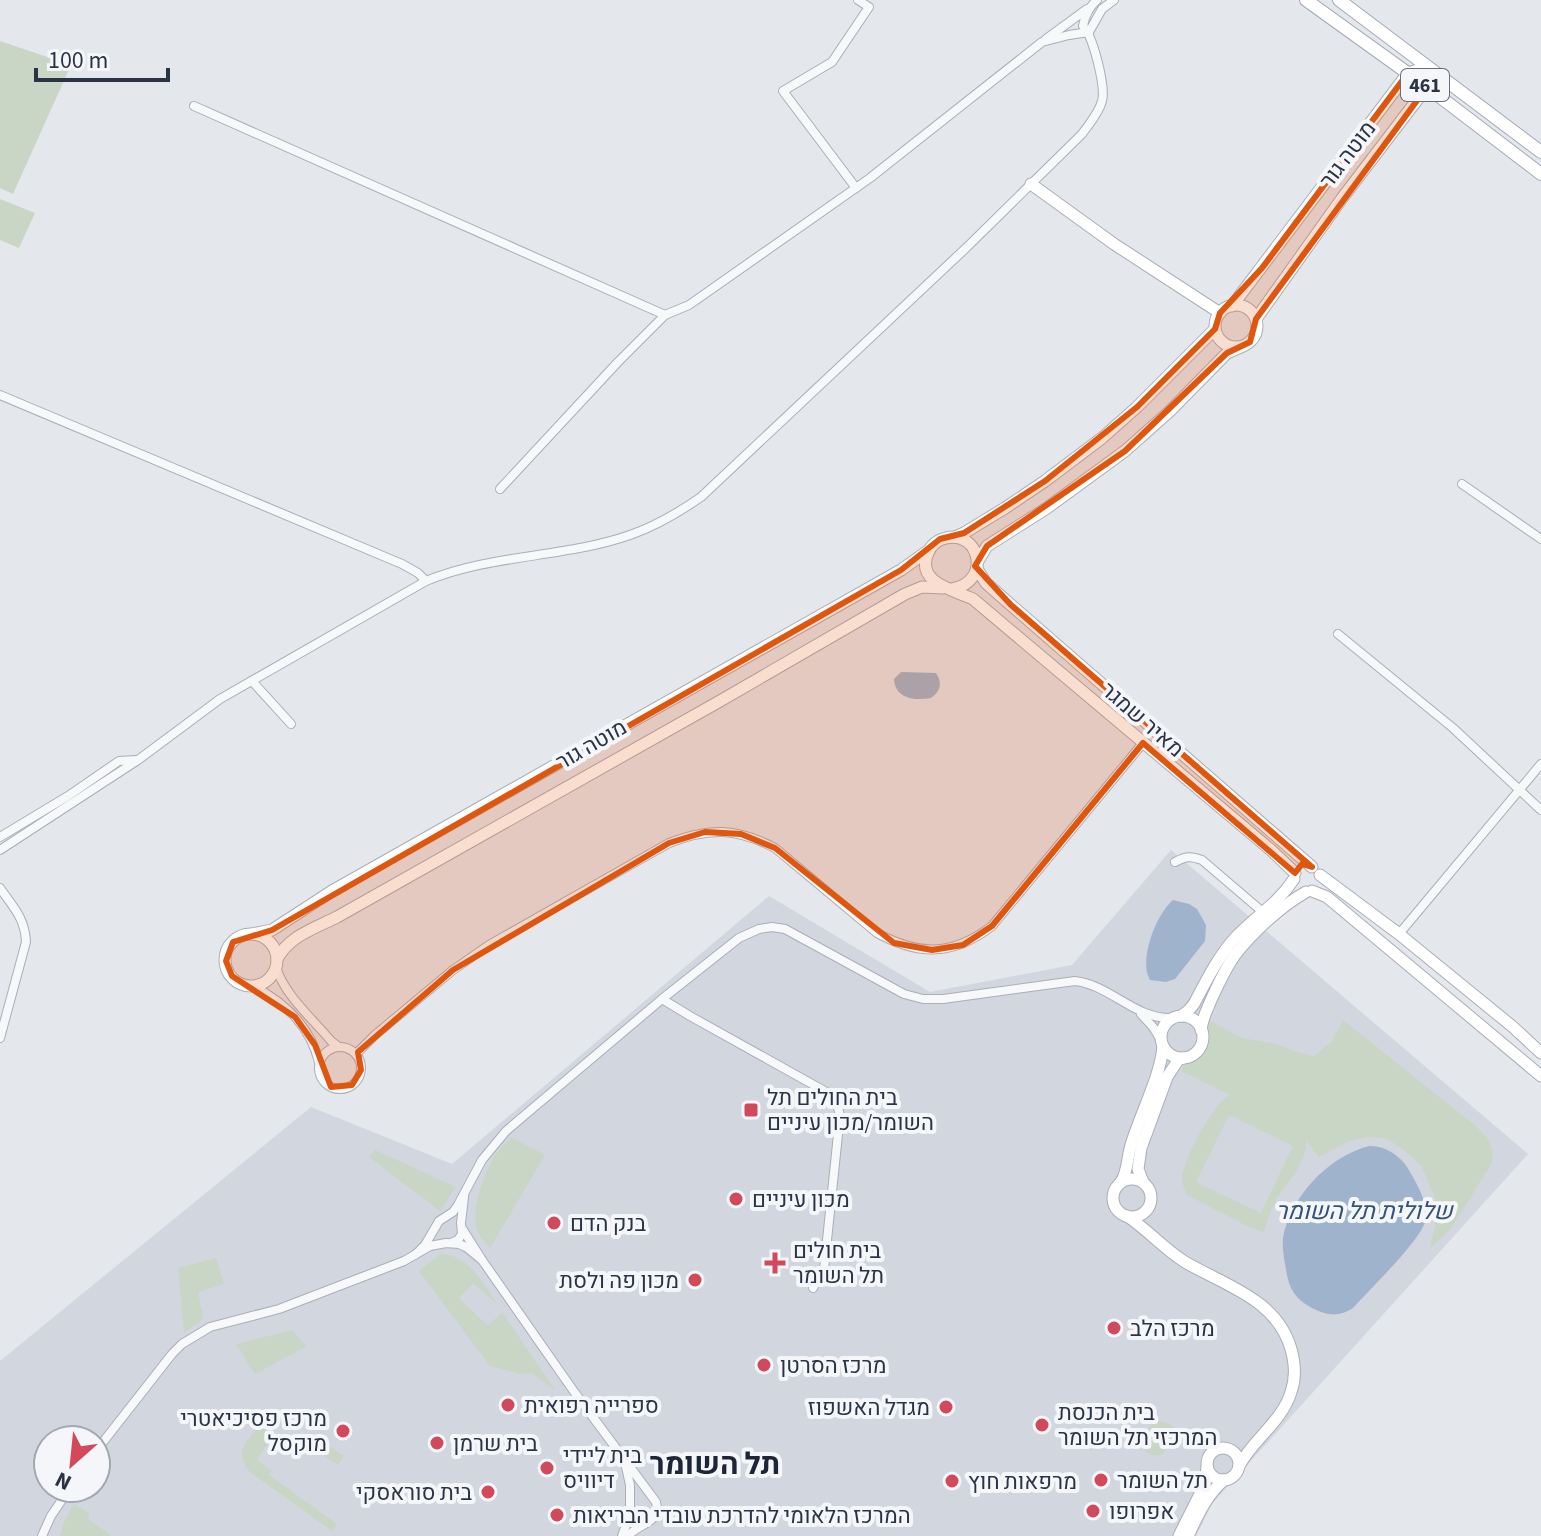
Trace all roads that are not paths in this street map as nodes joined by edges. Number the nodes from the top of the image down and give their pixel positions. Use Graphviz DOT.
graph roads {
  1 [pos="858,0"];
  2 [pos="1114,0"];
  3 [pos="1306,0"];
  4 [pos="1339,0"];
  5 [pos="1349,0"];
  6 [pos="1094,3"];
  7 [pos="1089,32"];
  8 [pos="1395,41"];
  9 [pos="1042,42"];
  10 [pos="1428,67"];
  11 [pos="1408,73"];
  12 [pos="1427,87"];
  13 [pos="194,106"];
  14 [pos="1541,152"];
  15 [pos="1541,174"];
  16 [pos="1031,184"];
  17 [pos="856,188"];
  18 [pos="1232,306"];
  19 [pos="1220,313"];
  20 [pos="665,315"];
  21 [pos="1256,319"];
  22 [pos="1215,329"];
  23 [pos="1241,347"];
  24 [pos="0,395"];
  25 [pos="1462,484"];
  26 [pos="500,489"];
  27 [pos="954,537"];
  28 [pos="1541,539"];
  29 [pos="929,550"];
  30 [pos="977,565"];
  31 [pos="426,581"];
  32 [pos="948,588"];
  33 [pos="1338,634"];
  34 [pos="252,681"];
  35 [pos="291,724"];
  36 [pos="1143,743"];
  37 [pos="138,760"];
  38 [pos="1541,764"];
  39 [pos="1520,789"];
  40 [pos="1541,810"];
  41 [pos="0,837"];
  42 [pos="0,850"];
  43 [pos="1175,862"];
  44 [pos="1316,871"];
  45 [pos="1295,876"];
  46 [pos="0,888"];
  47 [pos="1309,892"];
  48 [pos="1264,913"];
  49 [pos="252,934"];
  50 [pos="1399,934"];
  51 [pos="277,963"];
  52 [pos="253,986"];
  53 [pos="662,999"];
  54 [pos="1137,1011"];
  55 [pos="1177,1017"];
  56 [pos="1513,1027"];
  57 [pos="1201,1030"];
  58 [pos="0,1038"];
  59 [pos="1500,1043"];
  60 [pos="1162,1044"];
  61 [pos="339,1047"];
  62 [pos="1541,1053"];
  63 [pos="356,1054"];
  64 [pos="1184,1058"];
  65 [pos="319,1062"];
  66 [pos="1541,1076"];
  67 [pos="1121,1182"];
  68 [pos="1143,1182"];
  69 [pos="464,1196"];
  70 [pos="1149,1208"];
  71 [pos="1127,1216"];
  72 [pos="443,1218"];
  73 [pos="462,1226"];
  74 [pos="436,1227"];
  75 [pos="1156,1238"];
  76 [pos="449,1243"];
  77 [pos="415,1255"];
  78 [pos="482,1260"];
  79 [pos="813,1288"];
  80 [pos="1269,1428"];
  81 [pos="112,1431"];
  82 [pos="1220,1448"];
  83 [pos="621,1456"];
  84 [pos="1239,1466"];
  85 [pos="1207,1467"];
  86 [pos="1224,1480"];
  87 [pos="651,1496"];
  88 [pos="59,1504"];
  89 [pos="630,1509"];
  90 [pos="644,1523"];
  91 [pos="42,1536"];
  92 [pos="625,1536"];
  93 [pos="1179,1536"];
  94 [pos="1188,1536"];
  1 -- 17 [label="street"];
  2 -- 7 [label="street"];
  3 -- 11 [label="main road, 461"];
  4 -- 8 [label="main road, 461"];
  5 -- 8 [label="main road"];
  6 -- 7 [label="street"];
  6 -- 9 [label="street"];
  7 -- 9 [label="street"];
  7 -- 16 [label="street"];
  8 -- 10 [label="main road, 461"];
  9 -- 17 [label="street"];
  10 -- 11 [label="street"];
  10 -- 12 [label="street"];
  10 -- 14 [label="main road, 461"];
  11 -- 12 [label="main road, 461"];
  11 -- 18 [label="street, מוטה גור"];
  12 -- 15 [label="main road, 461"];
  12 -- 21 [label="street, מוטה גור"];
  13 -- 20 [label="street"];
  16 -- 19 [label="street"];
  16 -- 31 [label="street"];
  17 -- 20 [label="street"];
  18 -- 19 [label="street"];
  18 -- 21 [label="street"];
  19 -- 22 [label="street"];
  20 -- 26 [label="street"];
  21 -- 23 [label="street"];
  22 -- 23 [label="street"];
  22 -- 27 [label="street"];
  23 -- 30 [label="street"];
  24 -- 31 [label="street"];
  25 -- 28 [label="street"];
  27 -- 29 [label="street"];
  27 -- 30 [label="street"];
  29 -- 32 [label="street"];
  29 -- 49 [label="street, מוטה גור"];
  30 -- 32 [label="street"];
  30 -- 44 [label="street, מאיר שמגר"];
  31 -- 34 [label="street"];
  32 -- 36 [label="street, מאיר שמגר"];
  32 -- 51 [label="street, מוטה גור"];
  33 -- 39 [label="street"];
  34 -- 35 [label="street"];
  34 -- 37 [label="street"];
  36 -- 45 [label="street, מאיר שמגר"];
  36 -- 63 [label="street"];
  37 -- 41 [label="street"];
  37 -- 42 [label="street"];
  38 -- 39 [label="street"];
  39 -- 40 [label="street"];
  39 -- 50 [label="street"];
  43 -- 48 [label="street"];
  44 -- 45 [label="street"];
  44 -- 47 [label="street"];
  44 -- 50 [label="street, מאיר שמגר"];
  45 -- 47 [label="street"];
  45 -- 48 [label="street"];
  46 -- 58 [label="street"];
  47 -- 57 [label="street"];
  47 -- 59 [label="street"];
  48 -- 55 [label="street"];
  49 -- 51 [label="street"];
  49 -- 52 [label="street, מוטה גור"];
  50 -- 56 [label="street, מאיר שמגר"];
  51 -- 52 [label="street, מוטה גור"];
  51 -- 61 [label="street"];
  52 -- 65 [label="street"];
  53 -- 54 [label="street"];
  53 -- 69 [label="street"];
  53 -- 79 [label="street"];
  54 -- 55 [label="street"];
  54 -- 60 [label="street"];
  55 -- 57 [label="street"];
  55 -- 60 [label="street"];
  56 -- 59 [label="street"];
  56 -- 62 [label="street, מאיר שמגר"];
  57 -- 64 [label="street"];
  59 -- 66 [label="street"];
  60 -- 64 [label="street"];
  60 -- 67 [label="street"];
  61 -- 63 [label="street"];
  61 -- 65 [label="street"];
  63 -- 65 [label="street"];
  64 -- 68 [label="street"];
  67 -- 68 [label="street"];
  67 -- 71 [label="street"];
  68 -- 70 [label="street"];
  69 -- 72 [label="street"];
  69 -- 73 [label="street"];
  70 -- 71 [label="street"];
  70 -- 75 [label="street"];
  71 -- 75 [label="street"];
  72 -- 73 [label="street"];
  72 -- 74 [label="street"];
  73 -- 76 [label="street"];
  73 -- 78 [label="street"];
  74 -- 76 [label="street"];
  74 -- 77 [label="street"];
  75 -- 80 [label="street"];
  76 -- 77 [label="street"];
  76 -- 78 [label="street"];
  77 -- 81 [label="street"];
  78 -- 83 [label="street"];
  80 -- 82 [label="street"];
  80 -- 84 [label="street"];
  82 -- 84 [label="street"];
  82 -- 85 [label="street"];
  83 -- 87 [label="street"];
  83 -- 89 [label="street"];
  84 -- 86 [label="street"];
  85 -- 86 [label="street"];
  85 -- 93 [label="street"];
  86 -- 94 [label="street"];
  87 -- 89 [label="street"];
  87 -- 90 [label="street"];
  88 -- 91 [label="street"];
  89 -- 90 [label="street"];
  89 -- 92 [label="street"];
  90 -- 92 [label="street"];
}
